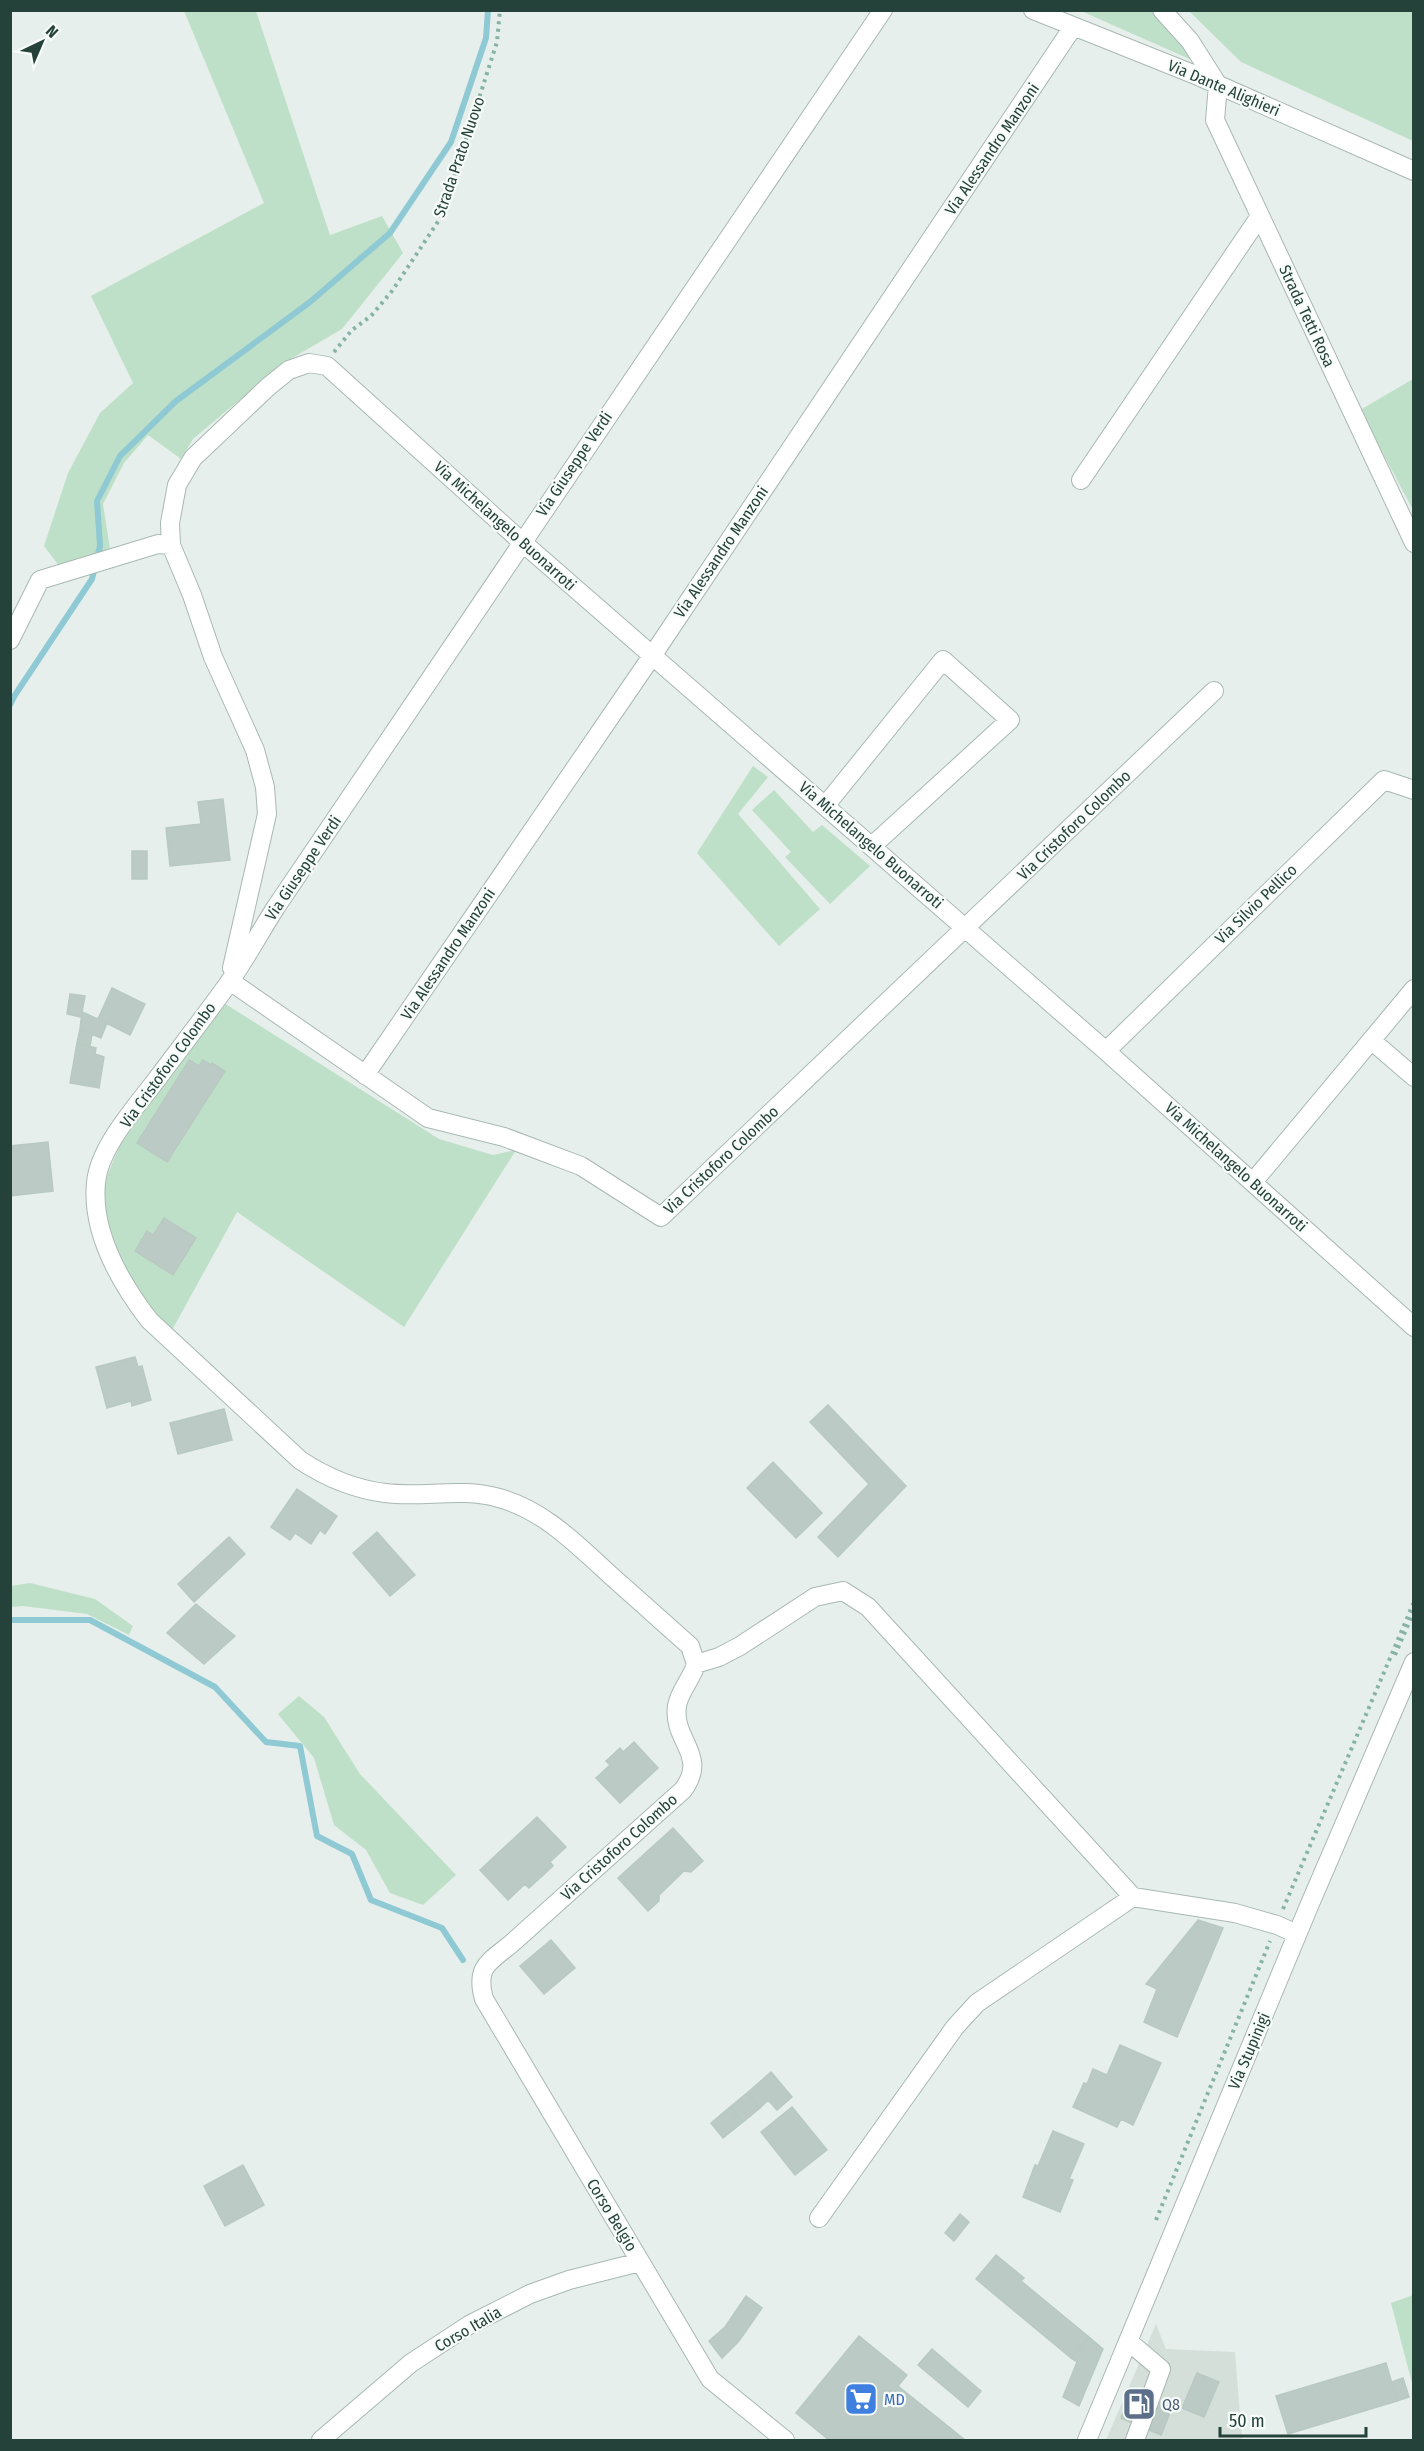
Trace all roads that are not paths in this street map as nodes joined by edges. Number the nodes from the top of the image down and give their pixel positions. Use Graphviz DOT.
graph roads {
  1 [pos="883,10"];
  2 [pos="1033,10"];
  3 [pos="1162,10"];
  4 [pos="1073,27"];
  5 [pos="1218,85"];
  6 [pos="1413,171"];
  7 [pos="1260,216"];
  8 [pos="1081,480"];
  9 [pos="522,542"];
  10 [pos="1413,543"];
  11 [pos="171,545"];
  12 [pos="10,640"];
  13 [pos="652,656"];
  14 [pos="1214,691"];
  15 [pos="1413,790"];
  16 [pos="825,806"];
  17 [pos="872,846"];
  18 [pos="967,928"];
  19 [pos="230,981"];
  20 [pos="1413,989"];
  21 [pos="1371,1040"];
  22 [pos="1107,1051"];
  23 [pos="365,1075"];
  24 [pos="1413,1077"];
  25 [pos="1253,1182"];
  26 [pos="1413,1328"];
  27 [pos="1413,1662"];
  28 [pos="696,1664"];
  29 [pos="1132,1897"];
  30 [pos="1297,1934"];
  31 [pos="487,1963"];
  32 [pos="819,2218"];
  33 [pos="640,2262"];
  34 [pos="1128,2341"];
  35 [pos="773,2437"];
  36 [pos="321,2440"];
  37 [pos="1087,2440"];
  38 [pos="1135,2440"];
  1 -- 9 [label="street, Via Giuseppe Verdi"];
  2 -- 4 [label="street, Via Dante Alighieri"];
  3 -- 5 [label="street"];
  4 -- 5 [label="street, Via Dante Alighieri"];
  4 -- 13 [label="street, Via Alessandro Manzoni"];
  5 -- 6 [label="street, Via Dante Alighieri"];
  5 -- 7 [label="street, Strada Tetti Rosa"];
  7 -- 8 [label="street"];
  7 -- 10 [label="street, Strada Tetti Rosa"];
  9 -- 11 [label="street, Via Michelangelo Buonarroti"];
  9 -- 13 [label="street, Via Michelangelo Buonarroti"];
  9 -- 19 [label="street, Via Giuseppe Verdi"];
  11 -- 12 [label="street"];
  11 -- 19 [label="street"];
  13 -- 16 [label="street, Via Michelangelo Buonarroti"];
  13 -- 23 [label="street, Via Alessandro Manzoni"];
  14 -- 18 [label="street, Via Cristoforo Colombo"];
  15 -- 22 [label="street, Via Silvio Pellico"];
  16 -- 17 [label="street, Via Michelangelo Buonarroti"];
  16 -- 17 [label="street"];
  17 -- 18 [label="street, Via Michelangelo Buonarroti"];
  18 -- 22 [label="street, Via Michelangelo Buonarroti"];
  18 -- 23 [label="street, Via Cristoforo Colombo"];
  19 -- 23 [label="street, Via Cristoforo Colombo"];
  19 -- 28 [label="street, Via Cristoforo Colombo"];
  20 -- 21 [label="street"];
  21 -- 24 [label="street"];
  21 -- 25 [label="street"];
  22 -- 25 [label="street, Via Michelangelo Buonarroti"];
  25 -- 26 [label="street, Via Michelangelo Buonarroti"];
  27 -- 30 [label="street, Via Stupinigi"];
  28 -- 29 [label="street"];
  28 -- 31 [label="street, Via Cristoforo Colombo"];
  29 -- 30 [label="street"];
  29 -- 32 [label="street"];
  30 -- 34 [label="street, Via Stupinigi"];
  31 -- 33 [label="street, Corso Belgio"];
  33 -- 35 [label="street, Corso Belgio"];
  33 -- 36 [label="street, Corso Italia"];
  34 -- 37 [label="street, Via Stupinigi"];
  34 -- 38 [label="street"];
}
